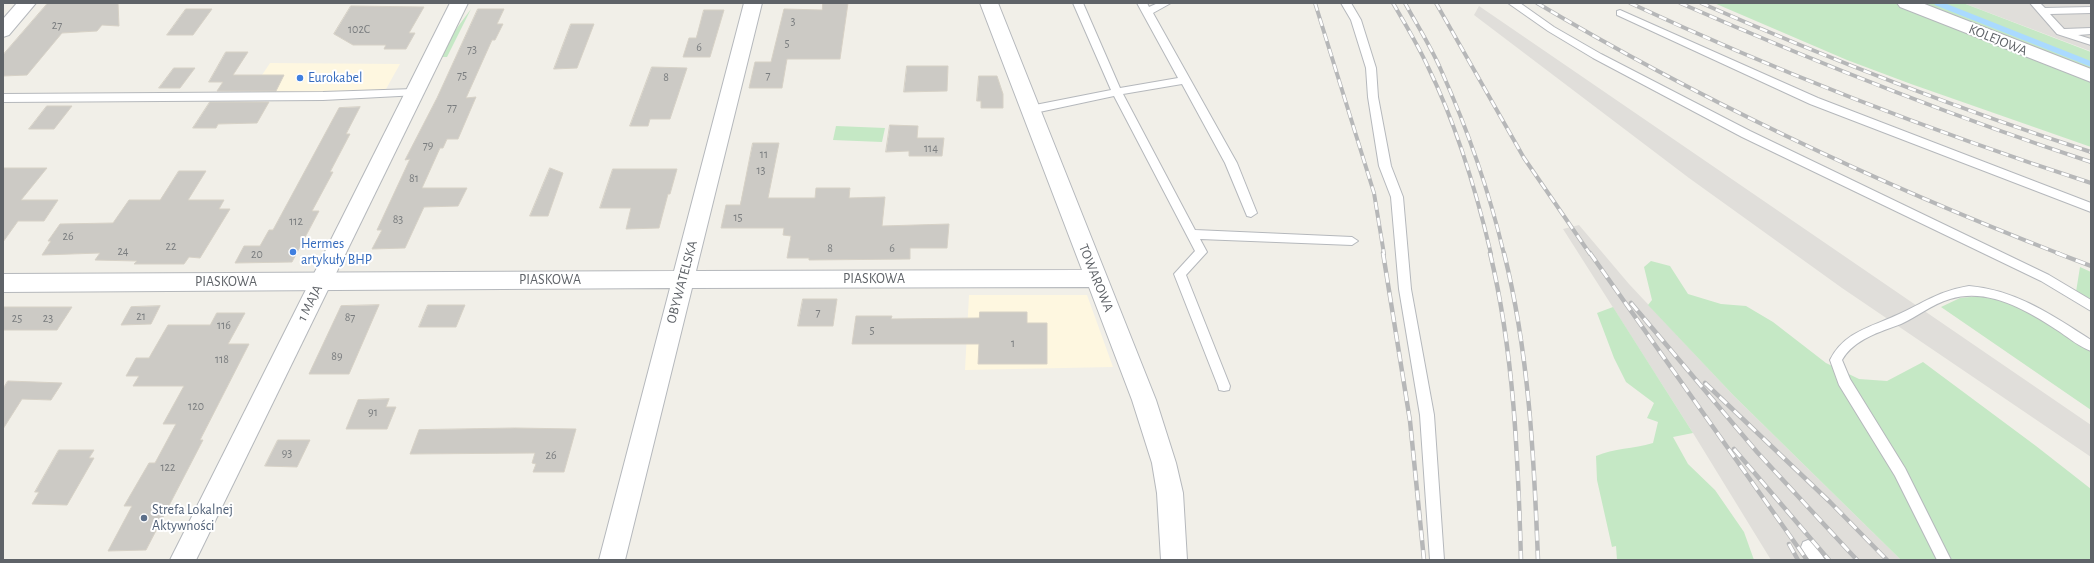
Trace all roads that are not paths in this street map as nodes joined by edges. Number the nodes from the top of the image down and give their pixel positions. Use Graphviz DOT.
graph roads {
  1 [pos="28,3"];
  2 [pos="459,3"];
  3 [pos="752,3"];
  4 [pos="989,3"];
  5 [pos="1078,3"];
  6 [pos="1142,3"];
  7 [pos="1166,3"];
  8 [pos="1346,3"];
  9 [pos="1513,3"];
  10 [pos="1906,3"];
  11 [pos="2035,3"];
  12 [pos="2091,10"];
  13 [pos="2042,11"];
  14 [pos="1147,12"];
  15 [pos="1620,13"];
  16 [pos="3,31"];
  17 [pos="2091,31"];
  18 [pos="2060,32"];
  19 [pos="2091,42"];
  20 [pos="2091,76"];
  21 [pos="1184,80"];
  22 [pos="1117,92"];
  23 [pos="414,93"];
  24 [pos="3,98"];
  25 [pos="1030,110"];
  26 [pos="2091,208"];
  27 [pos="1252,213"];
  28 [pos="1191,234"];
  29 [pos="1352,241"];
  30 [pos="1096,278"];
  31 [pos="683,279"];
  32 [pos="321,282"];
  33 [pos="3,283"];
  34 [pos="2091,306"];
  35 [pos="2091,346"];
  36 [pos="1224,386"];
  37 [pos="1808,547"];
  38 [pos="183,560"];
  39 [pos="612,560"];
  40 [pos="1174,560"];
  41 [pos="1437,560"];
  42 [pos="1818,560"];
  43 [pos="1944,560"];
  1 -- 16 [label="street"];
  2 -- 23 [label="street, 1 MAJA"];
  3 -- 31 [label="street, OBYWATELSKA"];
  4 -- 25 [label="street, TOWAROWA"];
  5 -- 22 [label="lane"];
  6 -- 14 [label="lane"];
  7 -- 14 [label="lane"];
  8 -- 41 [label="lane"];
  9 -- 34 [label="lane"];
  10 -- 20 [label="street, KOLEJOWA"];
  11 -- 13 [label="lane"];
  12 -- 13 [label="lane"];
  13 -- 18 [label="lane"];
  14 -- 21 [label="lane"];
  15 -- 26 [label="lane"];
  17 -- 18 [label="lane"];
  18 -- 19 [label="lane"];
  21 -- 22 [label="lane"];
  21 -- 27 [label="lane"];
  22 -- 25 [label="lane"];
  22 -- 28 [label="lane"];
  23 -- 24 [label="lane"];
  23 -- 32 [label="street, 1 MAJA"];
  25 -- 30 [label="street, TOWAROWA"];
  28 -- 29 [label="lane"];
  28 -- 36 [label="lane"];
  30 -- 31 [label="street, PIASKOWA"];
  30 -- 40 [label="street, TOWAROWA"];
  31 -- 32 [label="street, PIASKOWA"];
  31 -- 39 [label="street, OBYWATELSKA"];
  32 -- 33 [label="street, PIASKOWA"];
  32 -- 38 [label="street, 1 MAJA"];
  35 -- 43 [label="lane"];
  37 -- 42 [label="lane"];
}
